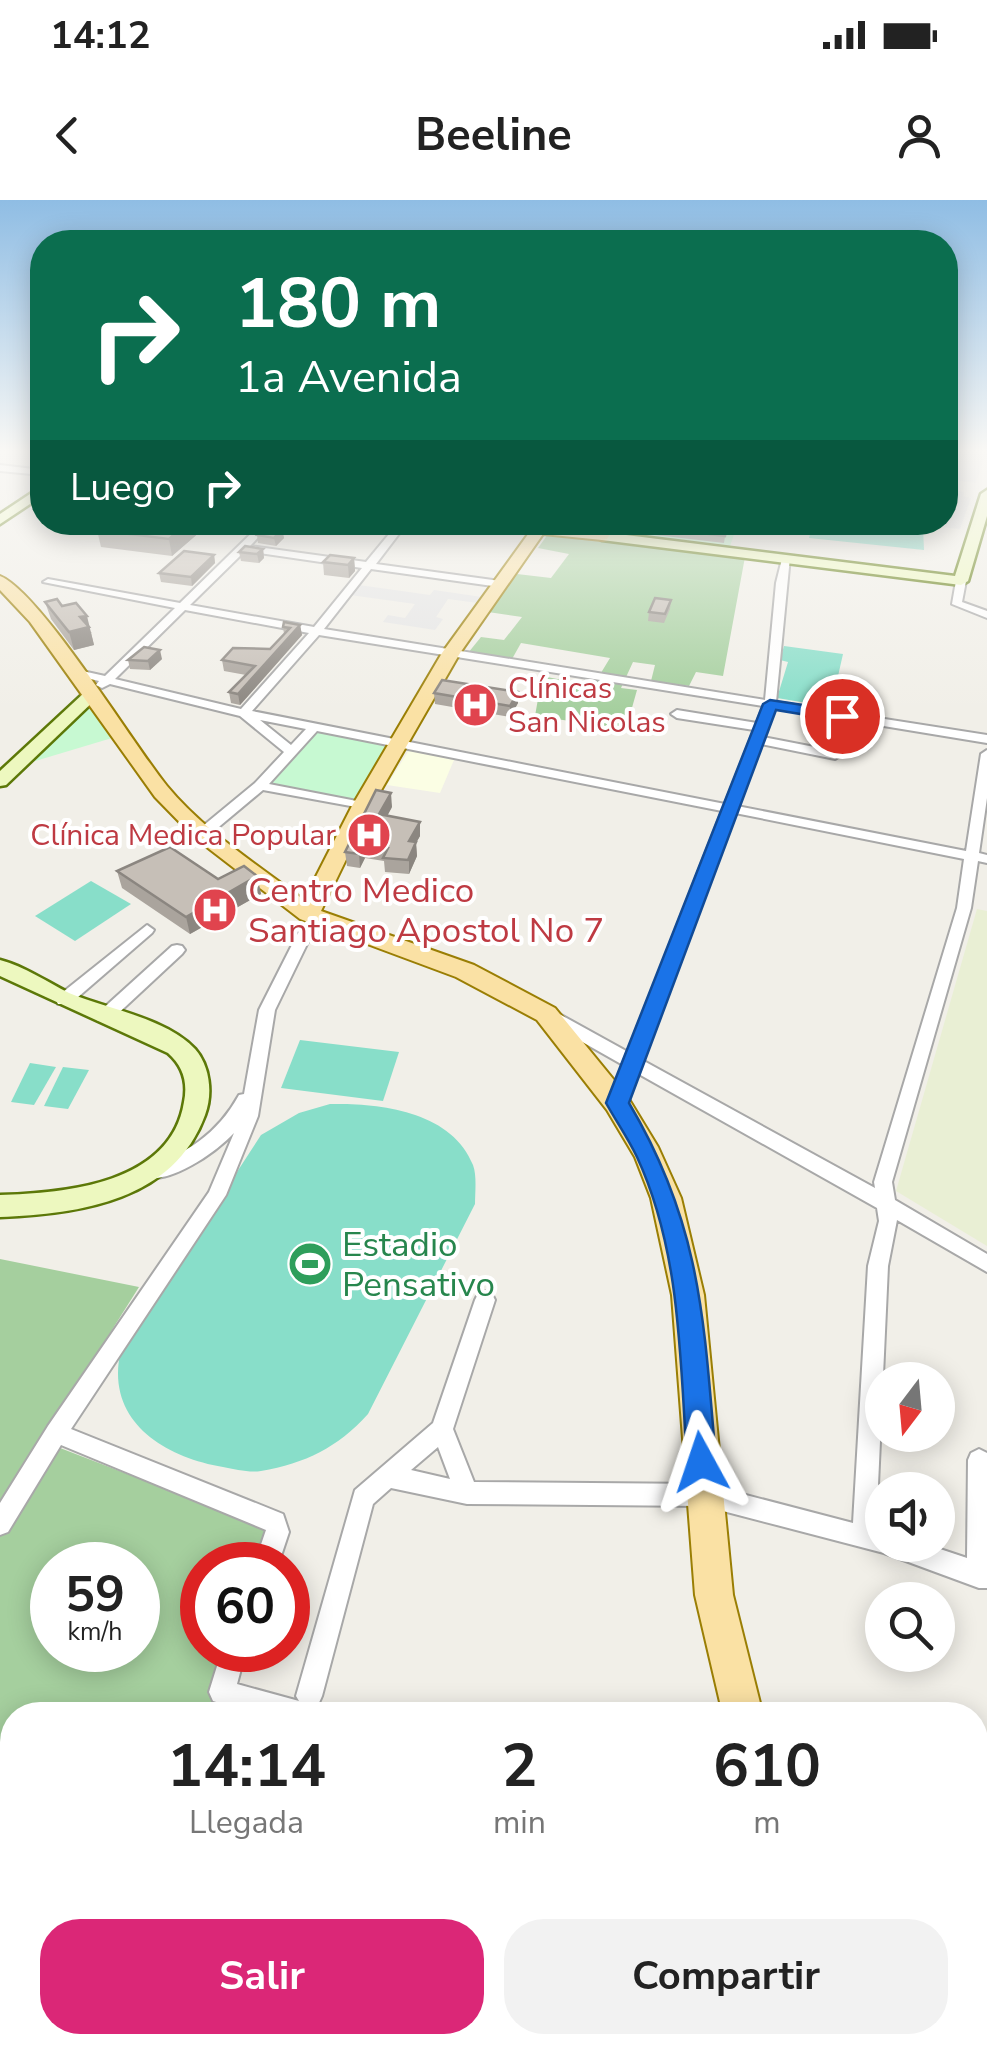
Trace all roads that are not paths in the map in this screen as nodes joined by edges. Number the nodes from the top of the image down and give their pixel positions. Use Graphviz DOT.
graph roads {
  1 [pos="253,539"];
  2 [pos="391,539"];
  3 [pos="533,539"];
  4 [pos="660,539"];
  5 [pos="974,539"];
  6 [pos="244,548"];
  7 [pos="787,559"];
  8 [pos="369,566"];
  9 [pos="0,581"];
  10 [pos="961,581"];
  11 [pos="48,582"];
  12 [pos="500,584"];
  13 [pos="184,606"];
  14 [pos="987,614"];
  15 [pos="316,631"];
  16 [pos="451,653"];
  17 [pos="78,673"];
  18 [pos="107,680"];
  19 [pos="91,696"];
  20 [pos="770,704"];
  21 [pos="244,713"];
  22 [pos="676,714"];
  23 [pos="314,727"];
  24 [pos="760,734"];
  25 [pos="987,739"];
  26 [pos="399,743"];
  27 [pos="291,751"];
  28 [pos="987,754"];
  29 [pos="835,755"];
  30 [pos="985,778"];
  31 [pos="0,781"];
  32 [pos="260,786"];
  33 [pos="362,806"];
  34 [pos="730,807"];
  35 [pos="203,832"];
  36 [pos="979,857"];
  37 [pos="312,916"];
  38 [pos="147,930"];
  39 [pos="176,950"];
  40 [pos="0,966"];
  41 [pos="64,1000"];
  42 [pos="546,1014"];
  43 [pos="104,1016"];
  44 [pos="634,1065"];
  45 [pos="256,1077"];
  46 [pos="617,1103"];
  47 [pos="147,1174"];
  48 [pos="885,1200"];
  49 [pos="0,1206"];
  50 [pos="987,1264"];
  51 [pos="485,1300"];
  52 [pos="442,1429"];
  53 [pos="56,1433"];
  54 [pos="979,1460"];
  55 [pos="874,1472"];
  56 [pos="390,1477"];
  57 [pos="467,1492"];
  58 [pos="704,1495"];
  59 [pos="0,1524"];
  60 [pos="865,1536"];
  61 [pos="274,1542"];
  62 [pos="942,1562"];
  63 [pos="983,1576"];
  64 [pos="228,1672"];
  65 [pos="287,1702"];
  66 [pos="307,1702"];
  67 [pos="740,1702"];
  1 -- 6 [label="street"];
  2 -- 8 [label="street"];
  3 -- 12 [label="main road"];
  4 -- 7 [label="street"];
  5 -- 10 [label="street"];
  6 -- 8 [label="street"];
  6 -- 13 [label="street"];
  7 -- 10 [label="street"];
  7 -- 20 [label="street"];
  8 -- 12 [label="street"];
  8 -- 15 [label="street"];
  9 -- 17 [label="main road"];
  10 -- 14 [label="street"];
  11 -- 13 [label="street"];
  12 -- 16 [label="main road"];
  13 -- 15 [label="street"];
  13 -- 18 [label="street"];
  15 -- 16 [label="street"];
  15 -- 21 [label="street"];
  16 -- 20 [label="street"];
  16 -- 26 [label="main road"];
  17 -- 18 [label="street"];
  17 -- 19 [label="main road"];
  18 -- 19 [label="street"];
  18 -- 21 [label="street"];
  19 -- 31 [label="street"];
  19 -- 35 [label="main road"];
  20 -- 24 [label="street"];
  20 -- 25 [label="street"];
  21 -- 23 [label="street"];
  21 -- 27 [label="street"];
  22 -- 24 [label="street"];
  23 -- 26 [label="street"];
  23 -- 27 [label="street"];
  24 -- 29 [label="street"];
  24 -- 34 [label="street"];
  26 -- 33 [label="main road"];
  26 -- 34 [label="street"];
  27 -- 32 [label="street"];
  28 -- 30 [label="street"];
  30 -- 36 [label="street"];
  32 -- 33 [label="street"];
  32 -- 35 [label="street"];
  33 -- 37 [label="main road"];
  34 -- 36 [label="street"];
  34 -- 44 [label="street"];
  35 -- 37 [label="main road"];
  36 -- 48 [label="street"];
  37 -- 42 [label="main road"];
  37 -- 45 [label="street"];
  38 -- 41 [label="street"];
  39 -- 43 [label="street"];
  40 -- 41 [label="street"];
  41 -- 43 [label="street"];
  42 -- 44 [label="street"];
  42 -- 46 [label="main road"];
  43 -- 47 [label="street"];
  44 -- 46 [label="street"];
  44 -- 48 [label="street"];
  45 -- 47 [label="street"];
  45 -- 53 [label="street"];
  46 -- 58 [label="main road"];
  47 -- 49 [label="street"];
  48 -- 50 [label="street"];
  48 -- 55 [label="street"];
  51 -- 52 [label="street"];
  52 -- 56 [label="street"];
  52 -- 57 [label="street"];
  53 -- 59 [label="street"];
  53 -- 61 [label="street"];
  54 -- 63 [label="street"];
  56 -- 57 [label="street"];
  56 -- 66 [label="street"];
  57 -- 58 [label="street"];
  58 -- 60 [label="street"];
  58 -- 67 [label="main road"];
  62 -- 63 [label="street"];
  64 -- 65 [label="street"];
}
